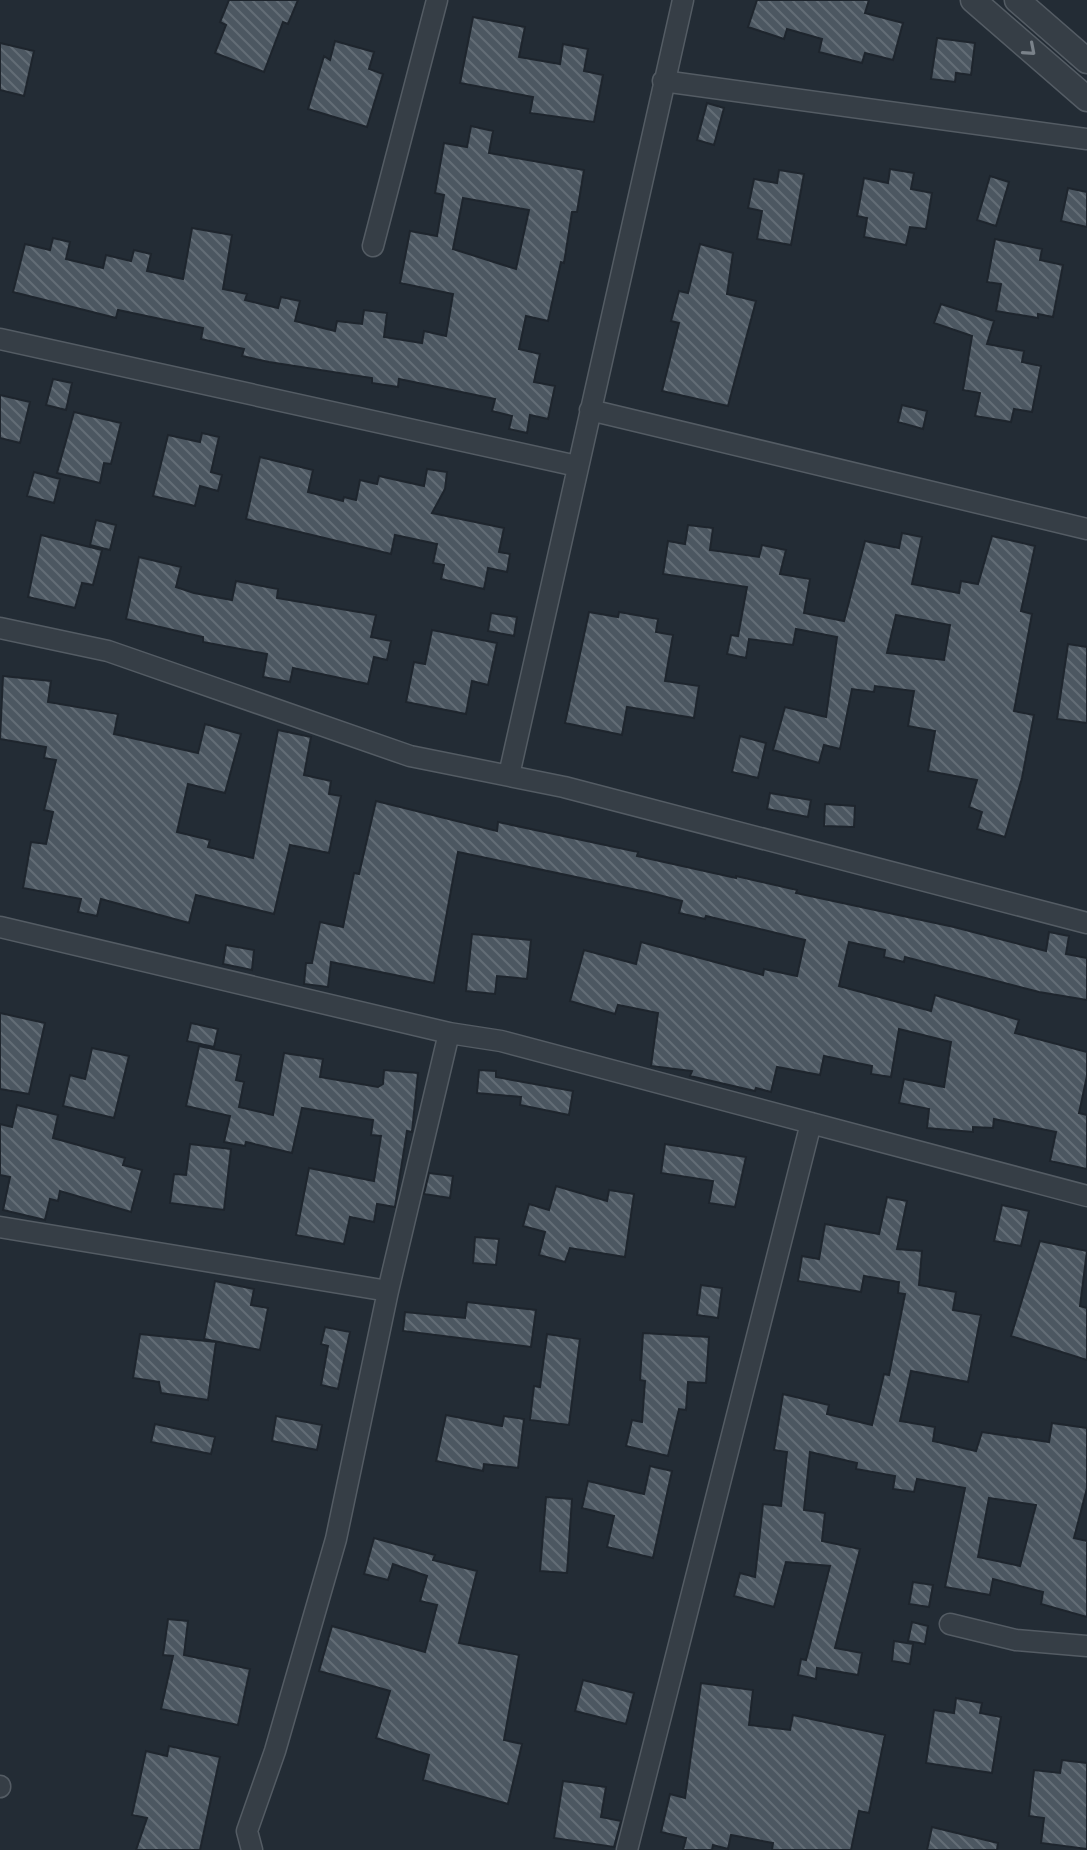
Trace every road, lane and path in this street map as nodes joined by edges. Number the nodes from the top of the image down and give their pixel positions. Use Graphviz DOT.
graph roads {
  1 [pos="437,0"];
  2 [pos="683,0"];
  3 [pos="973,0"];
  4 [pos="1017,0"];
  5 [pos="1087,61"];
  6 [pos="663,81"];
  7 [pos="1087,99"];
  8 [pos="1087,139"];
  9 [pos="373,246"];
  10 [pos="0,339"];
  11 [pos="590,410"];
  12 [pos="577,466"];
  13 [pos="1087,529"];
  14 [pos="0,628"];
  15 [pos="509,775"];
  16 [pos="1087,923"];
  17 [pos="0,927"];
  18 [pos="449,1033"];
  19 [pos="811,1123"];
  20 [pos="1087,1196"];
  21 [pos="0,1227"];
  22 [pos="388,1291"];
  23 [pos="950,1624"];
  24 [pos="1087,1646"];
  25 [pos="252,1850"];
  26 [pos="627,1850"];
  1 -- 9 [label="street"];
  2 -- 6 [label="street"];
  3 -- 7 [label="street, one-way"];
  4 -- 5 [label="street"];
  6 -- 8 [label="street"];
  6 -- 11 [label="street"];
  10 -- 12 [label="street"];
  11 -- 12 [label="street"];
  11 -- 13 [label="street"];
  12 -- 15 [label="street"];
  14 -- 15 [label="street"];
  15 -- 16 [label="street"];
  17 -- 18 [label="street"];
  18 -- 19 [label="street"];
  18 -- 22 [label="street"];
  19 -- 20 [label="street"];
  19 -- 26 [label="street"];
  21 -- 22 [label="street"];
  22 -- 25 [label="street"];
  23 -- 24 [label="street"];
}
